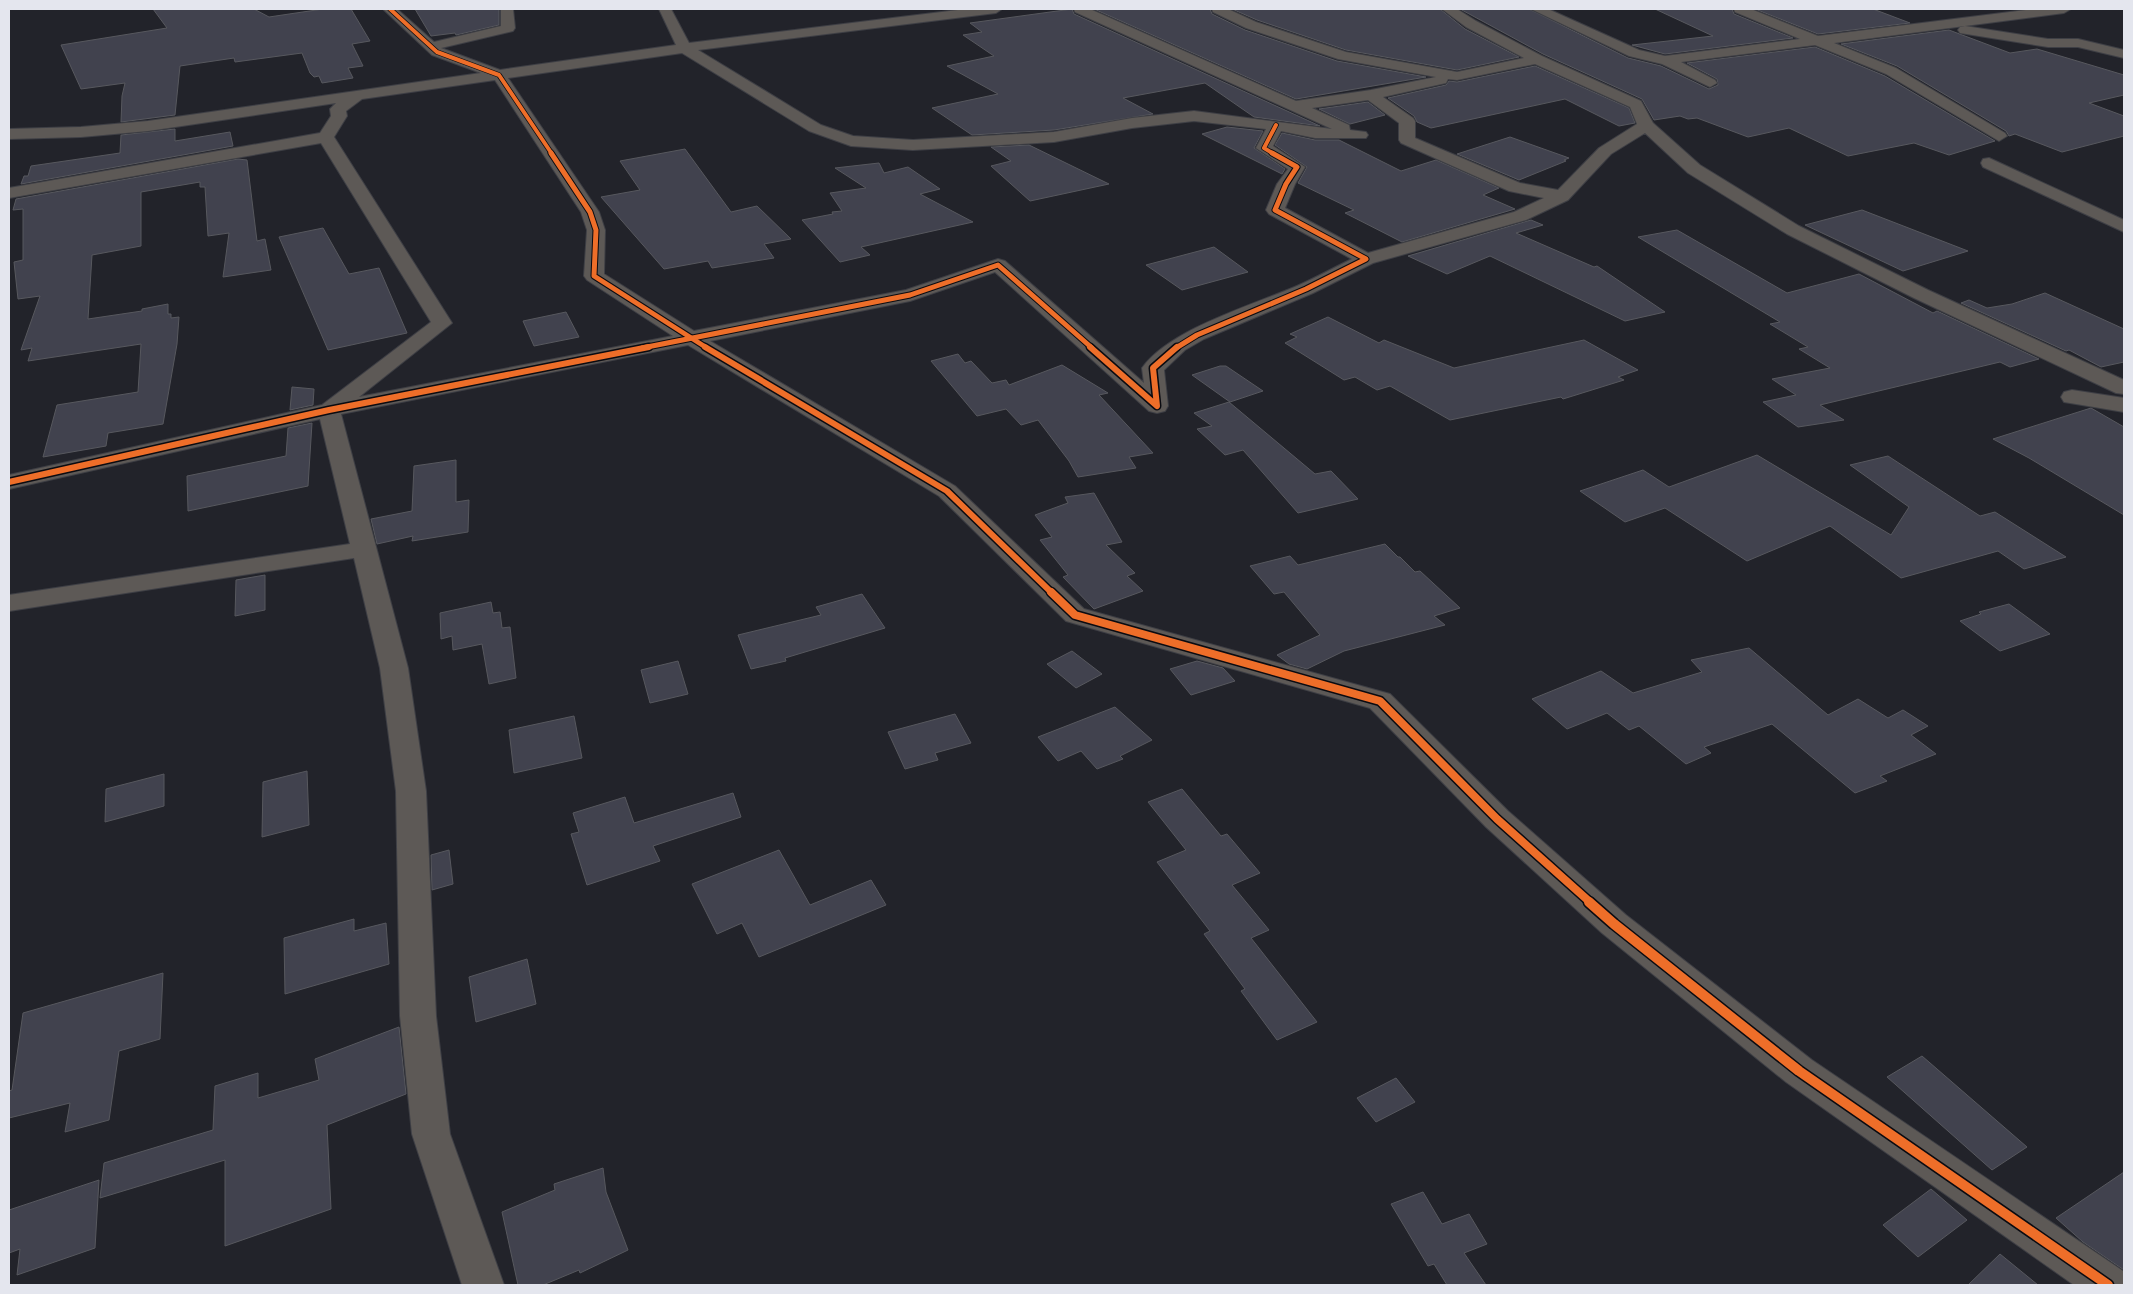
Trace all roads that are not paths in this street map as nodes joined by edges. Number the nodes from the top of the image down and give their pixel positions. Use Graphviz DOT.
graph roads {
  1 [pos="390,9"];
  2 [pos="507,9"];
  3 [pos="665,9"];
  4 [pos="988,9"];
  5 [pos="1080,9"];
  6 [pos="1218,9"];
  7 [pos="1449,9"];
  8 [pos="1538,9"];
  9 [pos="1740,9"];
  10 [pos="2064,9"];
  11 [pos="1939,25"];
  12 [pos="1813,39"];
  13 [pos="430,47"];
  14 [pos="684,48"];
  15 [pos="2124,54"];
  16 [pos="1537,59"];
  17 [pos="1665,60"];
  18 [pos="499,75"];
  19 [pos="1457,76"];
  20 [pos="1710,83"];
  21 [pos="1371,95"];
  22 [pos="356,96"];
  23 [pos="1294,106"];
  24 [pos="1276,125"];
  25 [pos="1646,125"];
  26 [pos="9,134"];
  27 [pos="326,136"];
  28 [pos="1999,136"];
  29 [pos="1989,163"];
  30 [pos="9,193"];
  31 [pos="1562,196"];
  32 [pos="2124,227"];
  33 [pos="1366,259"];
  34 [pos="689,337"];
  35 [pos="2124,388"];
  36 [pos="2072,396"];
  37 [pos="2124,405"];
  38 [pos="329,410"];
  39 [pos="9,482"];
  40 [pos="364,549"];
  41 [pos="9,603"];
  42 [pos="483,1285"];
  43 [pos="2108,1285"];
  1 -- 13 [label="street"];
  2 -- 13 [label="street"];
  3 -- 14 [label="street"];
  4 -- 14 [label="street"];
  5 -- 23 [label="street"];
  6 -- 19 [label="street"];
  7 -- 16 [label="street"];
  8 -- 17 [label="street"];
  9 -- 12 [label="street"];
  10 -- 11 [label="street"];
  11 -- 12 [label="street"];
  11 -- 15 [label="street"];
  12 -- 17 [label="street"];
  12 -- 28 [label="street"];
  13 -- 18 [label="street"];
  14 -- 18 [label="street"];
  14 -- 24 [label="street"];
  16 -- 19 [label="street"];
  16 -- 25 [label="street"];
  17 -- 20 [label="street"];
  18 -- 22 [label="street"];
  18 -- 34 [label="street"];
  19 -- 21 [label="street"];
  21 -- 23 [label="street"];
  21 -- 31 [label="street"];
  22 -- 26 [label="street"];
  22 -- 27 [label="street"];
  23 -- 24 [label="street"];
  24 -- 33 [label="street"];
  25 -- 31 [label="street"];
  25 -- 35 [label="street"];
  27 -- 30 [label="street"];
  27 -- 38 [label="street"];
  29 -- 32 [label="street"];
  31 -- 33 [label="street"];
  33 -- 34 [label="street"];
  34 -- 38 [label="street"];
  34 -- 43 [label="street"];
  36 -- 37 [label="street"];
  38 -- 39 [label="street"];
  38 -- 40 [label="street"];
  40 -- 41 [label="street"];
  40 -- 42 [label="street"];
}
